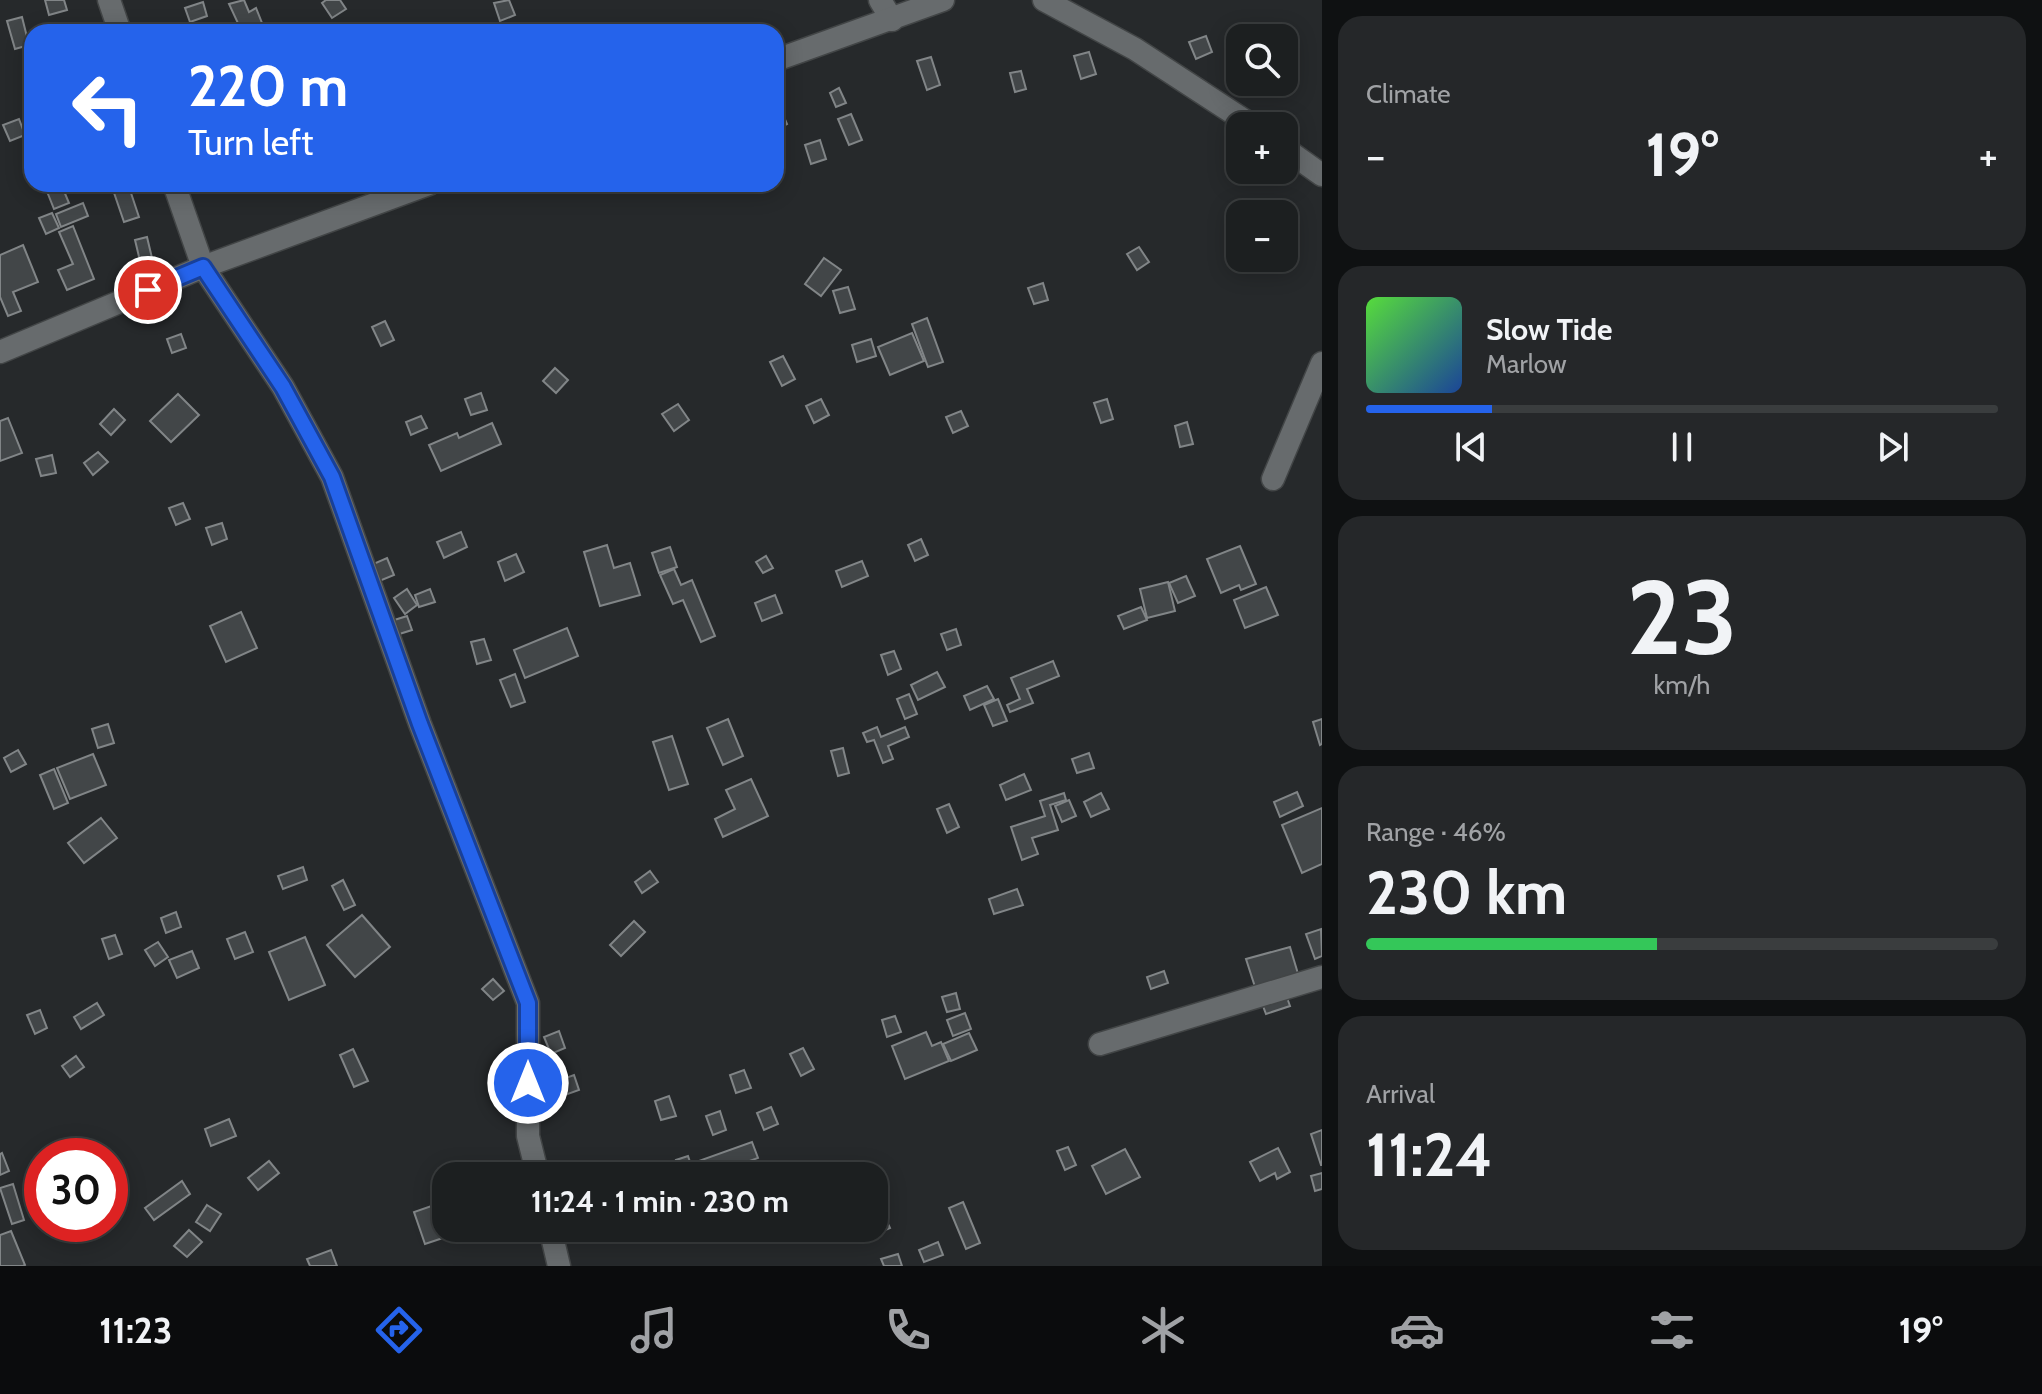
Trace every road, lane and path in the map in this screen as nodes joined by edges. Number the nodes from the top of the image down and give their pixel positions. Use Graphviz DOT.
graph roads {
  1 [pos="109,0"];
  2 [pos="880,0"];
  3 [pos="943,0"];
  4 [pos="1044,0"];
  5 [pos="892,20"];
  6 [pos="117,24"];
  7 [pos="784,57"];
  8 [pos="1232,112"];
  9 [pos="1298,158"];
  10 [pos="1322,175"];
  11 [pos="177,192"];
  12 [pos="407,192"];
  13 [pos="203,267"];
  14 [pos="0,352"];
  15 [pos="1322,363"];
  16 [pos="1273,479"];
  17 [pos="1322,977"];
  18 [pos="1100,1044"];
  19 [pos="534,1162"];
  20 [pos="553,1242"];
  21 [pos="559,1266"];
  1 -- 6 [label="street"];
  2 -- 5 [label="street"];
  3 -- 5 [label="street"];
  4 -- 8 [label="street"];
  5 -- 7 [label="street"];
  9 -- 10 [label="street"];
  11 -- 13 [label="street"];
  12 -- 13 [label="street"];
  13 -- 14 [label="street"];
  13 -- 19 [label="street"];
  15 -- 16 [label="street"];
  17 -- 18 [label="street"];
  20 -- 21 [label="street"];
}
